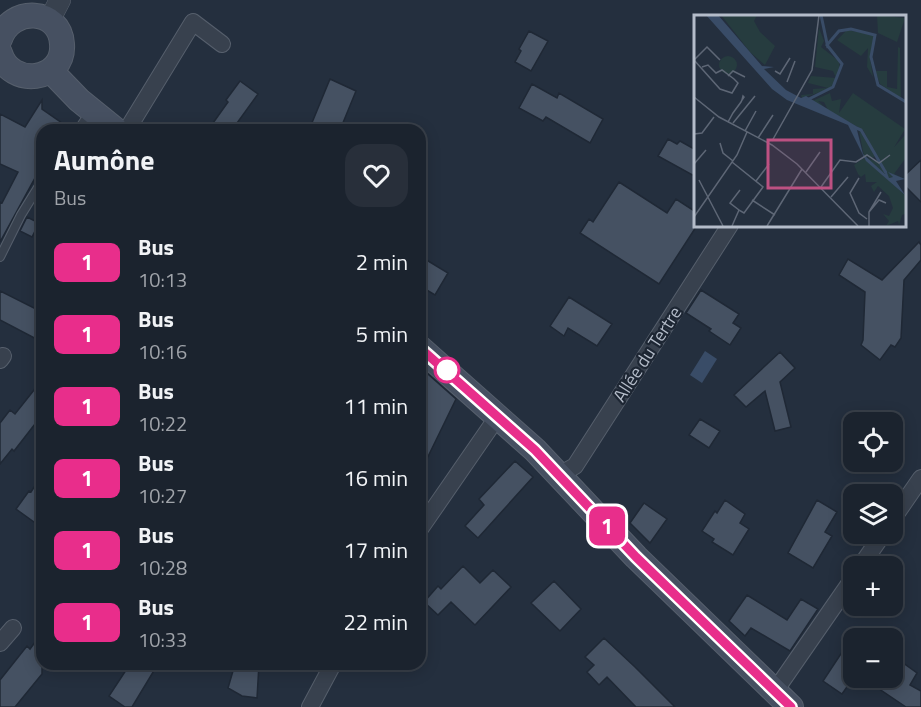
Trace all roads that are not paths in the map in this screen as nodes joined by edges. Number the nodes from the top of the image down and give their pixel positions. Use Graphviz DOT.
graph roads {
  1 [pos="54,10"];
  2 [pos="0,39"];
  3 [pos="222,44"];
  4 [pos="0,53"];
  5 [pos="51,70"];
  6 [pos="92,111"];
  7 [pos="82,124"];
  8 [pos="108,124"];
  9 [pos="131,124"];
  10 [pos="36,191"];
  11 [pos="729,226"];
  12 [pos="0,258"];
  13 [pos="426,353"];
  14 [pos="498,416"];
  15 [pos="559,475"];
  16 [pos="921,478"];
  17 [pos="903,504"];
  18 [pos="426,520"];
  19 [pos="843,596"];
  20 [pos="13,628"];
  21 [pos="0,644"];
  22 [pos="330,670"];
  23 [pos="783,699"];
  24 [pos="310,707"];
  1 -- 2 [label="main road"];
  1 -- 5 [label="main road"];
  3 -- 9 [label="street"];
  4 -- 5 [label="main road"];
  5 -- 6 [label="main road"];
  6 -- 7 [label="lane"];
  6 -- 8 [label="main road"];
  10 -- 12 [label="lane"];
  11 -- 15 [label="street, Allée du Tertre"];
  13 -- 14 [label="main road"];
  14 -- 15 [label="main road"];
  14 -- 18 [label="street"];
  15 -- 23 [label="main road"];
  16 -- 17 [label="street"];
  19 -- 23 [label="street"];
  20 -- 21 [label="street"];
  22 -- 24 [label="street"];
}
